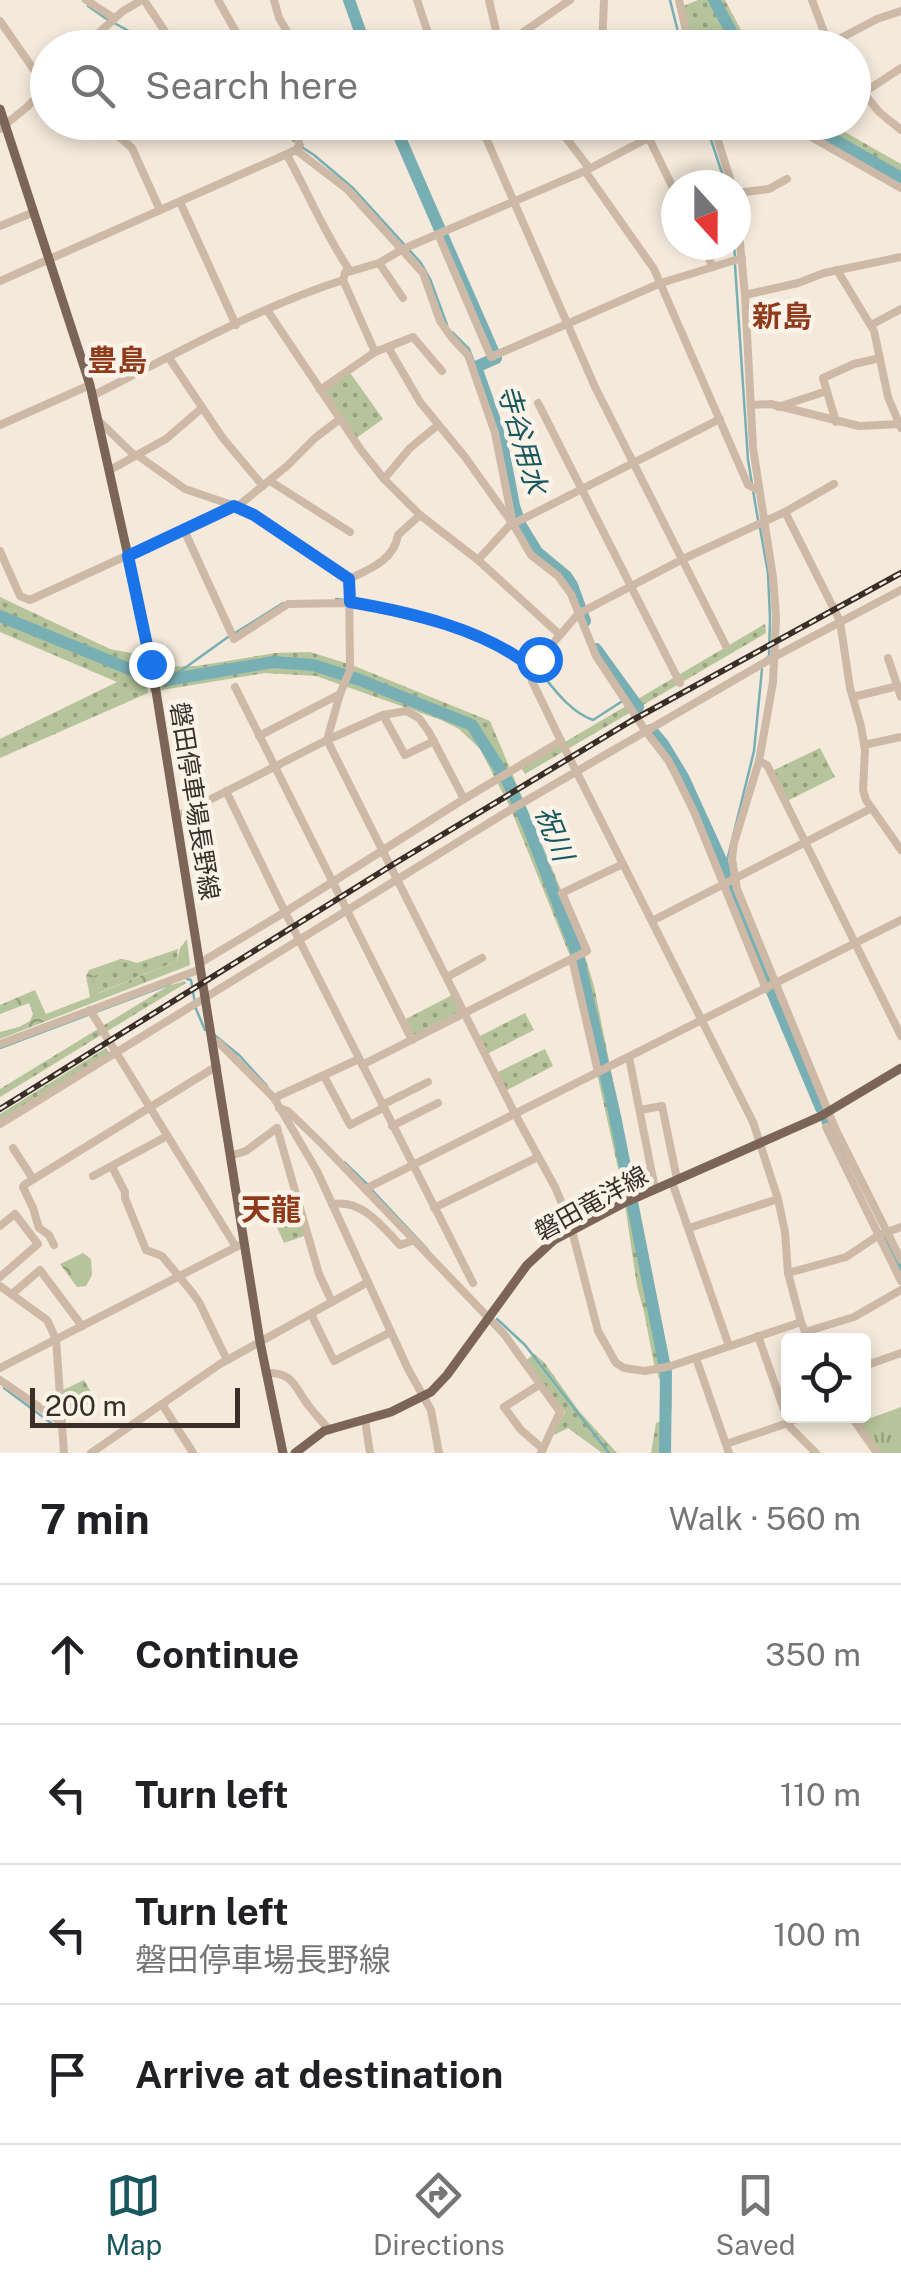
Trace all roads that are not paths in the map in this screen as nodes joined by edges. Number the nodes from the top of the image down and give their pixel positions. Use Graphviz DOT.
graph roads {
  1 [pos="86,0"];
  2 [pos="143,0"];
  3 [pos="218,0"];
  4 [pos="274,0"];
  5 [pos="417,0"];
  6 [pos="488,0"];
  7 [pos="570,0"];
  8 [pos="604,0"];
  9 [pos="680,0"];
  10 [pos="812,0"];
  11 [pos="901,10"];
  12 [pos="111,20"];
  13 [pos="0,21"];
  14 [pos="101,30"];
  15 [pos="164,30"];
  16 [pos="235,30"];
  17 [pos="286,30"];
  18 [pos="427,30"];
  19 [pos="496,30"];
  20 [pos="528,30"];
  21 [pos="603,30"];
  22 [pos="686,30"];
  23 [pos="821,30"];
  24 [pos="857,30"];
  25 [pos="30,62"];
  26 [pos="901,68"];
  27 [pos="871,88"];
  28 [pos="30,102"];
  29 [pos="871,102"];
  30 [pos="0,110"];
  31 [pos="3,128"];
  32 [pos="900,128"];
  33 [pos="123,140"];
  34 [pos="299,140"];
  35 [pos="487,140"];
  36 [pos="566,140"];
  37 [pos="644,140"];
  38 [pos="649,140"];
  39 [pos="718,140"];
  40 [pos="817,140"];
  41 [pos="296,150"];
  42 [pos="286,155"];
  43 [pos="587,170"];
  44 [pos="664,170"];
  45 [pos="727,170"];
  46 [pos="787,180"];
  47 [pos="901,188"];
  48 [pos="751,191"];
  49 [pos="180,202"];
  50 [pos="514,202"];
  51 [pos="160,210"];
  52 [pos="34,212"];
  53 [pos="0,226"];
  54 [pos="438,234"];
  55 [pos="403,249"];
  56 [pos="901,257"];
  57 [pos="50,259"];
  58 [pos="710,260"];
  59 [pos="736,260"];
  60 [pos="742,260"];
  61 [pos="379,263"];
  62 [pos="713,267"];
  63 [pos="837,270"];
  64 [pos="344,276"];
  65 [pos="0,281"];
  66 [pos="661,284"];
  67 [pos="745,295"];
  68 [pos="403,298"];
  69 [pos="267,310"];
  70 [pos="901,310"];
  71 [pos="567,324"];
  72 [pos="236,325"];
  73 [pos="871,325"];
  74 [pos="388,346"];
  75 [pos="375,352"];
  76 [pos="168,358"];
  77 [pos="880,358"];
  78 [pos="442,372"];
  79 [pos="91,390"];
  80 [pos="320,390"];
  81 [pos="826,391"];
  82 [pos="538,403"];
  83 [pos="751,405"];
  84 [pos="778,406"];
  85 [pos="202,408"];
  86 [pos="720,418"];
  87 [pos="340,420"];
  88 [pos="98,421"];
  89 [pos="836,422"];
  90 [pos="0,426"];
  91 [pos="438,426"];
  92 [pos="901,426"];
  93 [pos="136,456"];
  94 [pos="633,463"];
  95 [pos="110,470"];
  96 [pos="384,479"];
  97 [pos="266,484"];
  98 [pos="834,484"];
  99 [pos="582,488"];
  100 [pos="758,490"];
  101 [pos="236,506"];
  102 [pos="785,512"];
  103 [pos="420,515"];
  104 [pos="763,522"];
  105 [pos="513,524"];
  106 [pos="184,530"];
  107 [pos="350,532"];
  108 [pos="0,551"];
  109 [pos="128,556"];
  110 [pos="478,560"];
  111 [pos="681,560"];
  112 [pos="349,579"];
  113 [pos="632,587"];
  114 [pos="901,590"];
  115 [pos="350,602"];
  116 [pos="578,614"];
  117 [pos="840,621"];
  118 [pos="560,635"];
  119 [pos="726,646"];
  120 [pos="774,657"];
  121 [pos="888,658"];
  122 [pos="532,668"];
  123 [pos="680,683"];
  124 [pos="235,686"];
  125 [pos="898,686"];
  126 [pos="340,694"];
  127 [pos="853,697"];
  128 [pos="901,697"];
  129 [pos="382,715"];
  130 [pos="645,730"];
  131 [pos="260,736"];
  132 [pos="901,738"];
  133 [pos="327,740"];
  134 [pos="434,740"];
  135 [pos="561,741"];
  136 [pos="864,745"];
  137 [pos="759,760"];
  138 [pos="274,766"];
  139 [pos="577,771"];
  140 [pos="226,790"];
  141 [pos="464,799"];
  142 [pos="870,810"];
  143 [pos="178,816"];
  144 [pos="805,842"];
  145 [pos="899,845"];
  146 [pos="383,850"];
  147 [pos="622,864"];
  148 [pos="734,879"];
  149 [pos="398,880"];
  150 [pos="333,882"];
  151 [pos="724,886"];
  152 [pos="347,911"];
  153 [pos="284,912"];
  154 [pos="901,920"];
  155 [pos="652,921"];
  156 [pos="300,940"];
  157 [pos="856,943"];
  158 [pos="482,958"];
  159 [pos="572,959"];
  160 [pos="201,966"];
  161 [pos="446,977"];
  162 [pos="771,987"];
  163 [pos="206,997"];
  164 [pos="90,1010"];
  165 [pos="465,1013"];
  166 [pos="701,1020"];
  167 [pos="901,1036"];
  168 [pos="212,1040"];
  169 [pos="412,1040"];
  170 [pos="0,1044"];
  171 [pos="116,1053"];
  172 [pos="629,1057"];
  173 [pos="361,1062"];
  174 [pos="217,1066"];
  175 [pos="901,1068"];
  176 [pos="598,1072"];
  177 [pos="324,1076"];
  178 [pos="428,1082"];
  179 [pos="274,1098"];
  180 [pos="438,1103"];
  181 [pos="149,1107"];
  182 [pos="382,1107"];
  183 [pos="280,1110"];
  184 [pos="640,1110"];
  185 [pos="828,1112"];
  186 [pos="515,1114"];
  187 [pos="0,1124"];
  188 [pos="392,1126"];
  189 [pos="277,1128"];
  190 [pos="826,1128"];
  191 [pos="167,1136"];
  192 [pos="762,1144"];
  193 [pos="13,1148"];
  194 [pos="230,1156"];
  195 [pos="538,1157"];
  196 [pos="412,1165"];
  197 [pos="112,1166"];
  198 [pos="93,1176"];
  199 [pos="33,1180"];
  200 [pos="675,1180"];
  201 [pos="366,1189"];
  202 [pos="656,1189"];
  203 [pos="778,1199"];
  204 [pos="332,1204"];
  205 [pos="434,1208"];
  206 [pos="0,1226"];
  207 [pos="901,1227"];
  208 [pos="689,1228"];
  209 [pos="572,1230"];
  210 [pos="883,1234"];
  211 [pos="415,1240"];
  212 [pos="54,1245"];
  213 [pos="240,1245"];
  214 [pos="901,1260"];
  215 [pos="788,1273"];
  216 [pos="177,1276"];
  217 [pos="0,1277"];
  218 [pos="901,1281"];
  219 [pos="368,1282"];
  220 [pos="473,1283"];
  221 [pos="0,1286"];
  222 [pos="901,1290"];
  223 [pos="12,1294"];
  224 [pos="332,1302"];
  225 [pos="311,1314"];
  226 [pos="489,1318"];
  227 [pos="801,1322"];
  228 [pos="82,1326"];
  229 [pos="391,1332"];
  230 [pos="806,1333"];
  231 [pos="814,1333"];
  232 [pos="758,1336"];
  233 [pos="56,1340"];
  234 [pos="260,1342"];
  235 [pos="729,1346"];
  236 [pos="901,1354"];
  237 [pos="696,1358"];
  238 [pos="227,1360"];
  239 [pos="871,1364"];
  240 [pos="0,1368"];
  241 [pos="266,1373"];
  242 [pos="0,1380"];
  243 [pos="540,1385"];
  244 [pos="424,1398"];
  245 [pos="781,1403"];
  246 [pos="162,1404"];
  247 [pos="365,1420"];
  248 [pos="62,1422"];
  249 [pos="788,1423"];
  250 [pos="856,1423"];
  251 [pos="329,1430"];
  252 [pos="728,1449"];
  253 [pos="542,1451"];
  254 [pos="64,1453"];
  255 [pos="90,1453"];
  256 [pos="193,1453"];
  257 [pos="282,1453"];
  258 [pos="295,1453"];
  259 [pos="370,1453"];
  260 [pos="439,1453"];
  261 [pos="816,1453"];
  262 [pos="877,1453"];
  1 -- 12 [label="street"];
  2 -- 12 [label="street"];
  2 -- 15 [label="street"];
  3 -- 16 [label="street"];
  4 -- 17 [label="street"];
  5 -- 18 [label="street"];
  6 -- 19 [label="street"];
  7 -- 20 [label="street"];
  8 -- 21 [label="street"];
  9 -- 22 [label="street"];
  10 -- 23 [label="street"];
  11 -- 24 [label="street"];
  12 -- 14 [label="street"];
  13 -- 25 [label="street"];
  26 -- 27 [label="street"];
  28 -- 31 [label="street"];
  29 -- 32 [label="street"];
  30 -- 31 [label="main road, 磐田停車場長野線"];
  31 -- 52 [label="main road, 磐田停車場長野線"];
  33 -- 51 [label="street"];
  34 -- 41 [label="street"];
  35 -- 50 [label="street"];
  36 -- 43 [label="street"];
  37 -- 43 [label="street"];
  38 -- 44 [label="street"];
  39 -- 45 [label="street"];
  40 -- 47 [label="street"];
  41 -- 42 [label="street"];
  41 -- 55 [label="street"];
  42 -- 49 [label="street"];
  42 -- 64 [label="street"];
  43 -- 50 [label="street"];
  43 -- 66 [label="street"];
  46 -- 48 [label="street"];
  49 -- 51 [label="street"];
  49 -- 72 [label="street"];
  50 -- 54 [label="street"];
  50 -- 71 [label="street"];
  51 -- 57 [label="street"];
  52 -- 53 [label="street"];
  52 -- 57 [label="main road, 磐田停車場長野線"];
  54 -- 55 [label="street"];
  54 -- 71 [label="street"];
  55 -- 61 [label="street"];
  55 -- 105 [label="street"];
  56 -- 63 [label="street"];
  57 -- 65 [label="street"];
  57 -- 79 [label="main road, 磐田停車場長野線"];
  58 -- 62 [label="street"];
  59 -- 62 [label="street"];
  60 -- 67 [label="street"];
  61 -- 64 [label="street"];
  61 -- 68 [label="street"];
  62 -- 66 [label="street"];
  63 -- 67 [label="street"];
  63 -- 73 [label="street"];
  64 -- 69 [label="street"];
  64 -- 75 [label="street"];
  66 -- 71 [label="street"];
  66 -- 86 [label="street"];
  67 -- 83 [label="street"];
  69 -- 72 [label="street"];
  69 -- 80 [label="street"];
  70 -- 73 [label="street"];
  71 -- 94 [label="street"];
  72 -- 76 [label="street"];
  73 -- 77 [label="street"];
  74 -- 75 [label="street"];
  74 -- 78 [label="street"];
  74 -- 91 [label="street"];
  75 -- 80 [label="street"];
  76 -- 79 [label="street"];
  76 -- 85 [label="street"];
  77 -- 81 [label="street"];
  77 -- 92 [label="street"];
  79 -- 88 [label="main road, 磐田停車場長野線"];
  79 -- 90 [label="street"];
  80 -- 87 [label="street"];
  81 -- 84 [label="street"];
  81 -- 89 [label="street"];
  82 -- 99 [label="street"];
  83 -- 84 [label="street"];
  83 -- 100 [label="street"];
  84 -- 89 [label="street"];
  85 -- 93 [label="street"];
  85 -- 97 [label="street"];
  86 -- 94 [label="street"];
  86 -- 100 [label="street"];
  87 -- 96 [label="street"];
  87 -- 97 [label="street"];
  88 -- 93 [label="street"];
  88 -- 95 [label="main road, 磐田停車場長野線"];
  89 -- 92 [label="street"];
  91 -- 96 [label="street"];
  91 -- 105 [label="street"];
  93 -- 95 [label="street"];
  93 -- 101 [label="street"];
  94 -- 99 [label="street"];
  94 -- 111 [label="street"];
  95 -- 109 [label="main road, 磐田停車場長野線"];
  96 -- 103 [label="street"];
  97 -- 101 [label="street"];
  97 -- 107 [label="street"];
  98 -- 102 [label="street"];
  99 -- 105 [label="street"];
  99 -- 113 [label="street"];
  100 -- 104 [label="street"];
  101 -- 106 [label="street"];
  101 -- 112 [label="street"];
  102 -- 104 [label="street"];
  102 -- 117 [label="street"];
  103 -- 110 [label="street"];
  103 -- 112 [label="street"];
  104 -- 111 [label="street"];
  104 -- 120 [label="street"];
  105 -- 110 [label="street"];
  105 -- 116 [label="street"];
  106 -- 109 [label="street"];
  106 -- 115 [label="street"];
  108 -- 109 [label="street"];
  109 -- 143 [label="main road, 磐田停車場長野線"];
  110 -- 118 [label="street"];
  111 -- 113 [label="street"];
  111 -- 119 [label="street"];
  112 -- 115 [label="street"];
  113 -- 116 [label="street"];
  113 -- 123 [label="street"];
  114 -- 117 [label="street"];
  115 -- 122 [label="street"];
  115 -- 126 [label="street"];
  116 -- 118 [label="street"];
  116 -- 130 [label="street"];
  117 -- 120 [label="street"];
  117 -- 127 [label="street"];
  118 -- 122 [label="street"];
  120 -- 130 [label="street"];
  120 -- 137 [label="street"];
  121 -- 125 [label="street"];
  122 -- 135 [label="street"];
  124 -- 131 [label="street"];
  125 -- 127 [label="street"];
  125 -- 128 [label="street"];
  126 -- 131 [label="street"];
  126 -- 133 [label="street"];
  127 -- 136 [label="street"];
  129 -- 133 [label="street"];
  129 -- 134 [label="street"];
  129 -- 134 [label="street"];
  130 -- 139 [label="street"];
  130 -- 151 [label="street"];
  131 -- 138 [label="street"];
  132 -- 136 [label="street"];
  133 -- 138 [label="street"];
  133 -- 146 [label="street"];
  134 -- 141 [label="street"];
  135 -- 139 [label="street"];
  135 -- 141 [label="street"];
  136 -- 142 [label="street"];
  137 -- 144 [label="street"];
  137 -- 148 [label="street"];
  138 -- 140 [label="street"];
  138 -- 150 [label="street"];
  139 -- 147 [label="street"];
  139 -- 149 [label="street"];
  140 -- 143 [label="street"];
  140 -- 153 [label="street"];
  141 -- 146 [label="street"];
  142 -- 144 [label="street"];
  142 -- 145 [label="street"];
  143 -- 160 [label="main road, 磐田停車場長野線"];
  144 -- 148 [label="street"];
  144 -- 157 [label="street"];
  146 -- 149 [label="street"];
  146 -- 150 [label="street"];
  147 -- 155 [label="street"];
  147 -- 159 [label="street"];
  148 -- 151 [label="street"];
  148 -- 162 [label="street"];
  149 -- 152 [label="street"];
  149 -- 161 [label="street"];
  150 -- 152 [label="street"];
  150 -- 153 [label="street"];
  151 -- 155 [label="street"];
  151 -- 162 [label="street"];
  152 -- 156 [label="street"];
  152 -- 169 [label="street"];
  153 -- 156 [label="street"];
  153 -- 160 [label="street"];
  154 -- 157 [label="street"];
  155 -- 166 [label="street"];
  156 -- 163 [label="street"];
  156 -- 173 [label="street"];
  157 -- 162 [label="street"];
  157 -- 167 [label="street"];
  158 -- 161 [label="street"];
  159 -- 165 [label="street"];
  159 -- 176 [label="street"];
  160 -- 163 [label="main road, 磐田停車場長野線"];
  160 -- 164 [label="street"];
  161 -- 165 [label="street"];
  162 -- 166 [label="street"];
  162 -- 185 [label="street"];
  163 -- 168 [label="main road, 磐田停車場長野線"];
  163 -- 171 [label="street"];
  164 -- 170 [label="street"];
  164 -- 171 [label="street"];
  165 -- 169 [label="street"];
  165 -- 186 [label="street"];
  166 -- 172 [label="street"];
  166 -- 192 [label="street"];
  168 -- 174 [label="main road, 磐田停車場長野線"];
  168 -- 179 [label="street"];
  169 -- 173 [label="street"];
  171 -- 181 [label="street"];
  171 -- 187 [label="street"];
  172 -- 176 [label="street"];
  172 -- 184 [label="street"];
  173 -- 177 [label="street"];
  173 -- 182 [label="street"];
  174 -- 181 [label="street"];
  174 -- 194 [label="main road, 磐田停車場長野線"];
  175 -- 185 [label="main road, 磐田竜洋線"];
  176 -- 186 [label="street"];
  177 -- 179 [label="street"];
  177 -- 182 [label="street"];
  178 -- 182 [label="street"];
  179 -- 183 [label="street"];
  180 -- 188 [label="street"];
  181 -- 191 [label="street"];
  181 -- 199 [label="street"];
  182 -- 188 [label="street"];
  183 -- 189 [label="street"];
  183 -- 201 [label="street"];
  183 -- 204 [label="street"];
  184 -- 200 [label="street"];
  184 -- 202 [label="street"];
  185 -- 192 [label="main road, 磐田竜洋線"];
  185 -- 210 [label="street"];
  186 -- 195 [label="street"];
  186 -- 196 [label="street"];
  188 -- 196 [label="street"];
  189 -- 194 [label="street"];
  189 -- 224 [label="street"];
  190 -- 210 [label="street"];
  191 -- 197 [label="street"];
  191 -- 213 [label="street"];
  192 -- 200 [label="main road, 磐田竜洋線"];
  192 -- 203 [label="street"];
  193 -- 199 [label="street"];
  194 -- 213 [label="main road, 磐田停車場長野線"];
  195 -- 205 [label="street"];
  195 -- 209 [label="street"];
  196 -- 201 [label="street"];
  196 -- 205 [label="street"];
  197 -- 198 [label="street"];
  197 -- 216 [label="street"];
  199 -- 212 [label="street"];
  200 -- 202 [label="main road, 磐田竜洋線"];
  200 -- 208 [label="street"];
  201 -- 211 [label="street"];
  202 -- 209 [label="main road, 磐田竜洋線"];
  203 -- 208 [label="street"];
  203 -- 215 [label="street"];
  204 -- 211 [label="street"];
  204 -- 219 [label="street"];
  205 -- 220 [label="street"];
  206 -- 217 [label="street"];
  207 -- 210 [label="street"];
  208 -- 235 [label="street"];
  209 -- 226 [label="main road, 磐田竜洋線"];
  209 -- 237 [label="street"];
  210 -- 214 [label="street"];
  210 -- 215 [label="street"];
  210 -- 218 [label="street"];
  211 -- 226 [label="street"];
  213 -- 216 [label="street"];
  213 -- 234 [label="main road, 磐田停車場長野線"];
  215 -- 227 [label="street"];
  216 -- 228 [label="street"];
  216 -- 238 [label="street"];
  219 -- 224 [label="street"];
  219 -- 229 [label="street"];
  221 -- 223 [label="street"];
  222 -- 231 [label="street"];
  223 -- 228 [label="street"];
  223 -- 233 [label="street"];
  224 -- 225 [label="street"];
  225 -- 229 [label="street"];
  225 -- 234 [label="street"];
  226 -- 243 [label="street"];
  226 -- 244 [label="main road, 磐田竜洋線"];
  227 -- 230 [label="street"];
  227 -- 232 [label="street"];
  228 -- 233 [label="street"];
  229 -- 244 [label="street"];
  232 -- 235 [label="street"];
  232 -- 245 [label="street"];
  233 -- 240 [label="street"];
  233 -- 248 [label="street"];
  234 -- 238 [label="street"];
  234 -- 241 [label="main road, 磐田停車場長野線"];
  235 -- 237 [label="street"];
  236 -- 239 [label="street"];
  237 -- 252 [label="street"];
  238 -- 246 [label="street"];
  241 -- 251 [label="street"];
  241 -- 257 [label="main road, 磐田停車場長野線"];
  242 -- 248 [label="street"];
  243 -- 253 [label="street"];
  243 -- 253 [label="street"];
  244 -- 247 [label="main road, 磐田竜洋線"];
  244 -- 260 [label="street"];
  246 -- 255 [label="street"];
  246 -- 256 [label="street"];
  247 -- 251 [label="main road, 磐田竜洋線"];
  247 -- 259 [label="street"];
  248 -- 254 [label="street"];
  249 -- 252 [label="street"];
  249 -- 261 [label="street"];
  250 -- 262 [label="street"];
  251 -- 258 [label="main road, 磐田竜洋線"];
}
